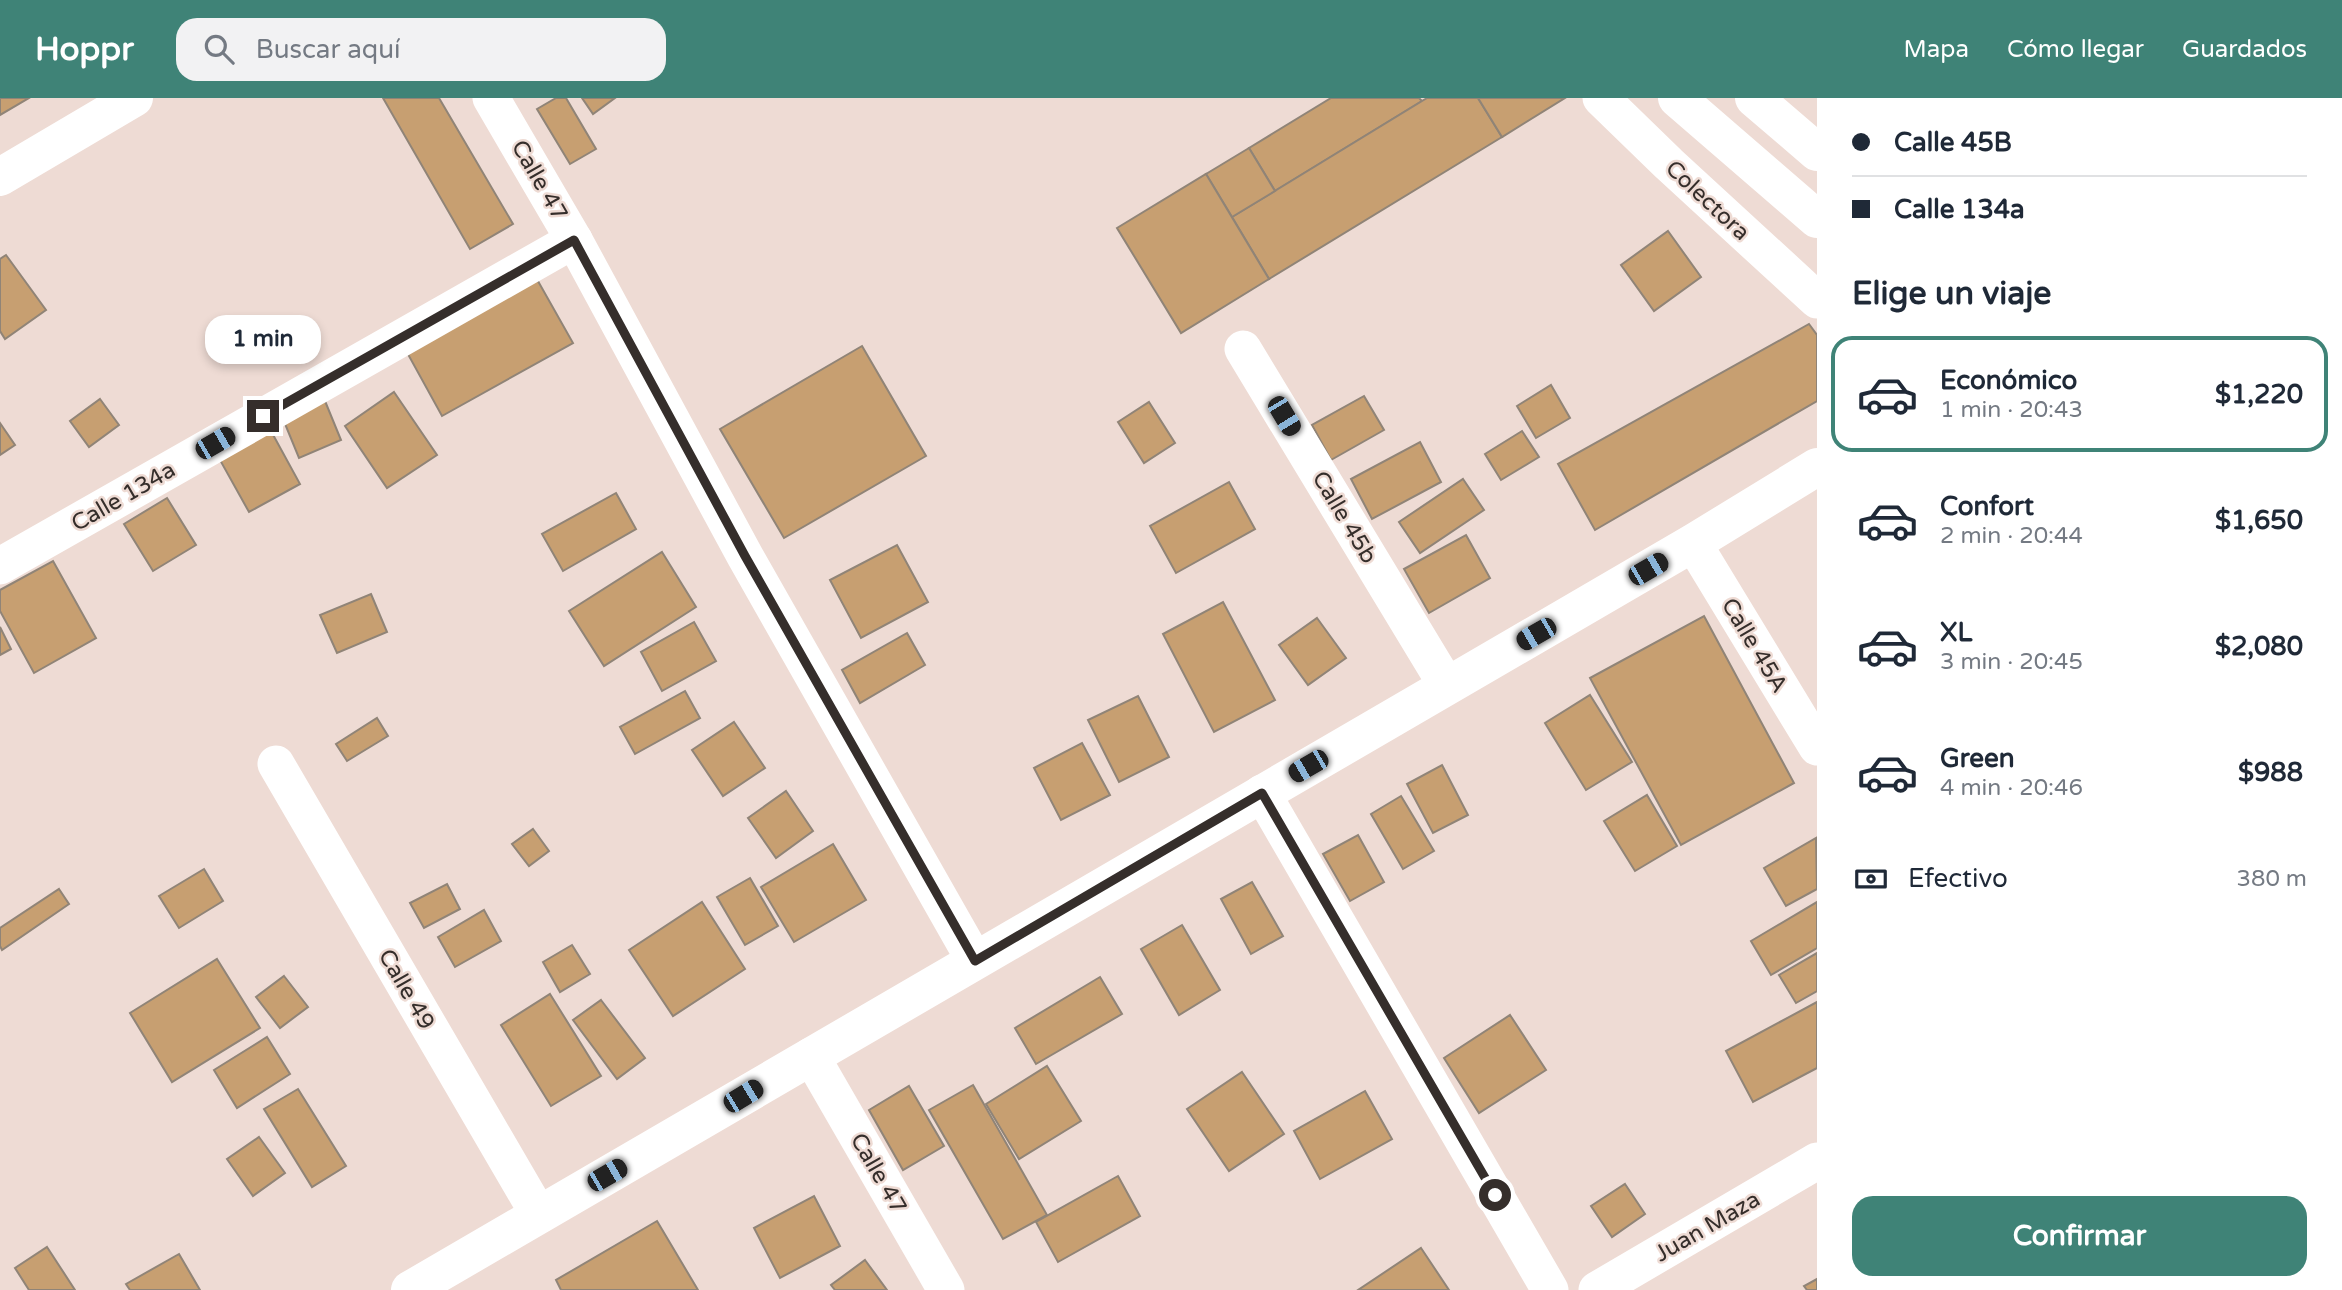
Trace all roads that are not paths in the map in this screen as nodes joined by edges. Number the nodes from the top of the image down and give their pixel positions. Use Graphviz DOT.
graph roads {
  1 [pos="134,98"];
  2 [pos="491,98"];
  3 [pos="1601,98"];
  4 [pos="1677,98"];
  5 [pos="1754,98"];
  6 [pos="1817,152"];
  7 [pos="0,177"];
  8 [pos="1817,219"];
  9 [pos="574,240"];
  10 [pos="1817,300"];
  11 [pos="1243,349"];
  12 [pos="1817,467"];
  13 [pos="1693,543"];
  14 [pos="0,566"];
  15 [pos="1447,686"];
  16 [pos="1817,747"];
  17 [pos="275,764"];
  18 [pos="1262,793"];
  19 [pos="975,961"];
  20 [pos="811,1056"];
  21 [pos="1817,1161"];
  22 [pos="539,1214"];
  23 [pos="410,1290"];
  24 [pos="946,1290"];
  25 [pos="1550,1290"];
  26 [pos="1597,1290"];
  1 -- 7 [label="main road"];
  2 -- 9 [label="street, Calle 47"];
  3 -- 10 [label="street, Colectora"];
  4 -- 8 [label="main road"];
  5 -- 6 [label="main road"];
  9 -- 14 [label="street, Calle 134a"];
  9 -- 19 [label="street, Calle 47"];
  11 -- 15 [label="street, Calle 45b"];
  12 -- 13 [label="main road"];
  13 -- 15 [label="main road"];
  13 -- 16 [label="street, Calle 45A"];
  15 -- 18 [label="main road"];
  17 -- 22 [label="street, Calle 49"];
  18 -- 19 [label="main road"];
  18 -- 25 [label="street"];
  19 -- 20 [label="main road"];
  20 -- 22 [label="main road"];
  20 -- 24 [label="street, Calle 47"];
  21 -- 26 [label="street, Juan Maza"];
  22 -- 23 [label="main road"];
}
